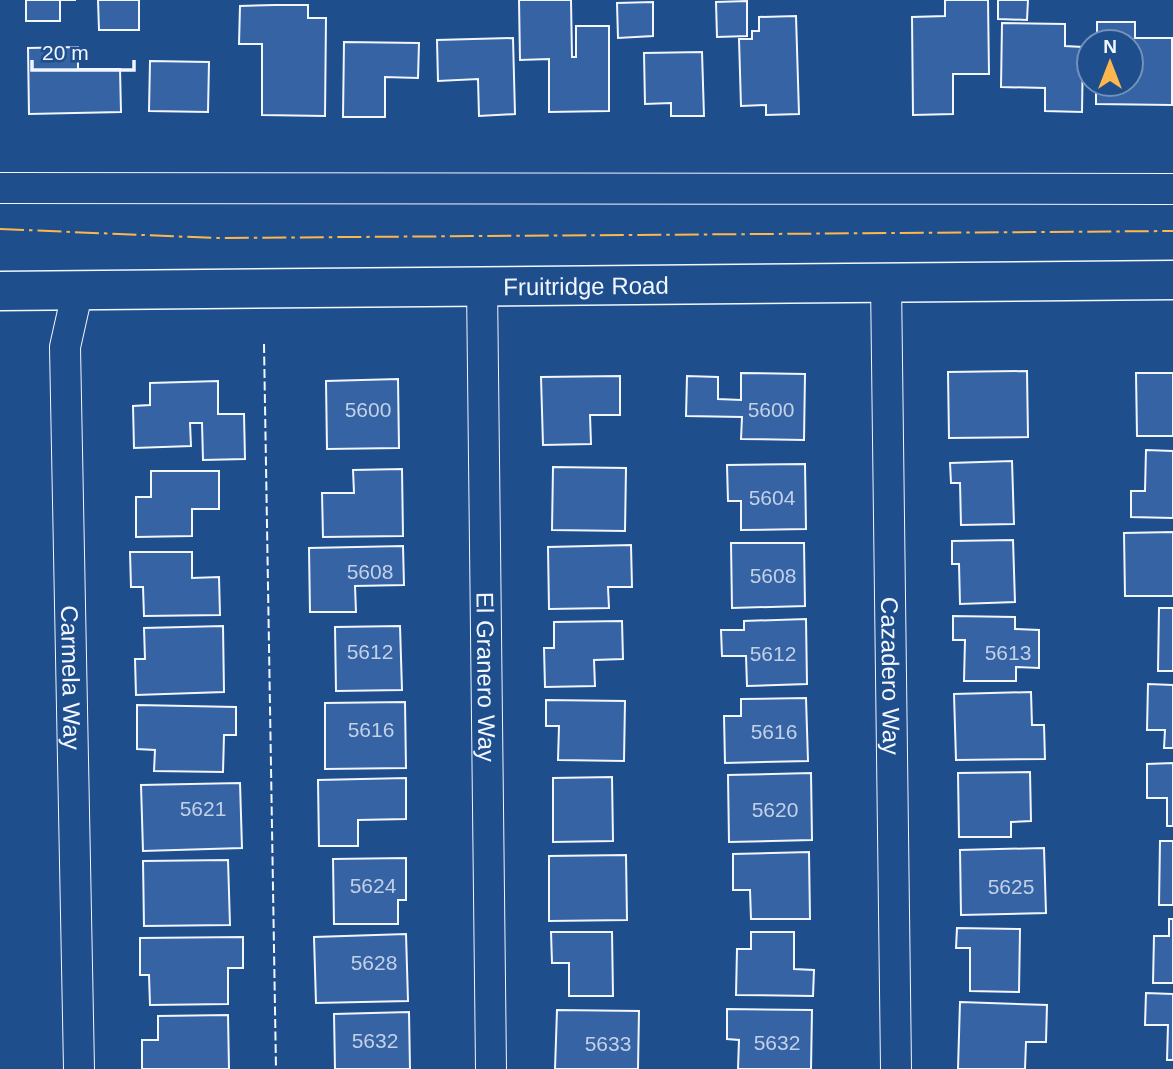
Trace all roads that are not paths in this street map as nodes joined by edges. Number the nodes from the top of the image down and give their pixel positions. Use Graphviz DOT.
graph roads {
  1 [pos="0,188"];
  2 [pos="1173,188"];
  3 [pos="1173,280"];
  4 [pos="886,282"];
  5 [pos="482,285"];
  6 [pos="78,289"];
  7 [pos="0,291"];
  8 [pos="79,1069"];
  9 [pos="491,1069"];
  10 [pos="896,1069"];
  1 -- 2 [label="street"];
  3 -- 4 [label="main road, Fruitridge Road"];
  4 -- 5 [label="main road, Fruitridge Road"];
  4 -- 10 [label="street, Cazadero Way"];
  5 -- 6 [label="main road, Fruitridge Road"];
  5 -- 9 [label="street, El Granero Way"];
  6 -- 7 [label="main road, Fruitridge Road"];
  6 -- 8 [label="street, Carmela Way"];
}
